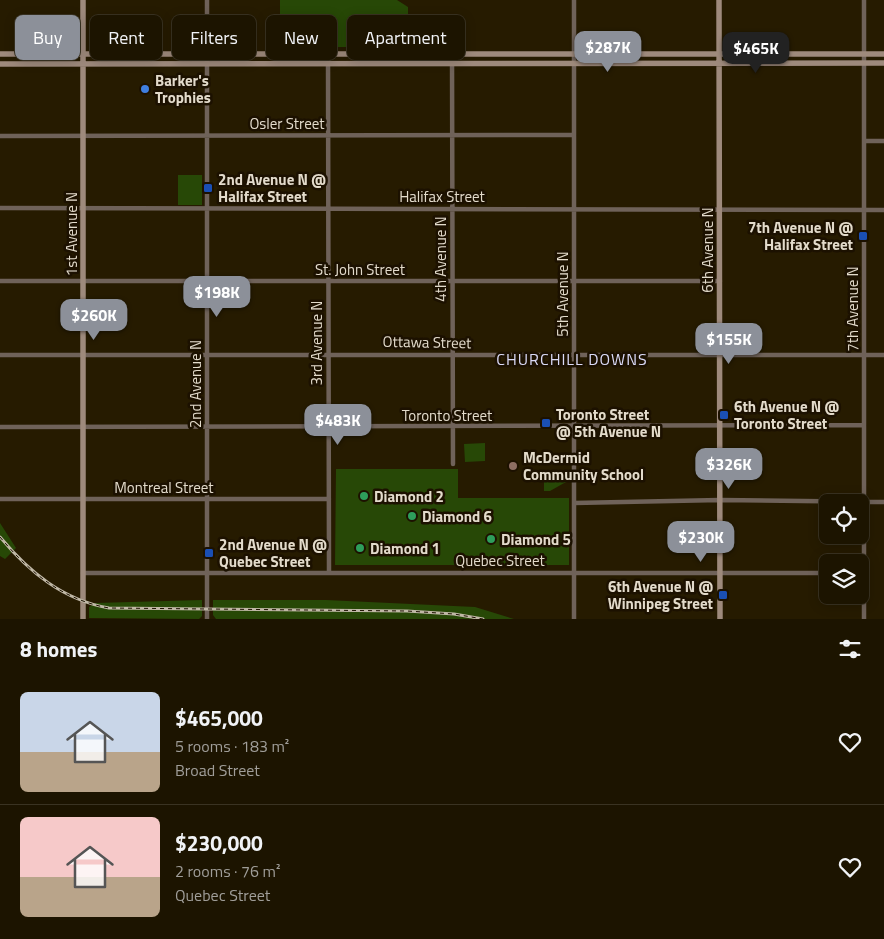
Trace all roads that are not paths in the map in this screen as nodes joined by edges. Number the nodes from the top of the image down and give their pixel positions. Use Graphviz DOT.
graph roads {
  1 [pos="83,0"];
  2 [pos="207,0"];
  3 [pos="574,0"];
  4 [pos="719,0"];
  5 [pos="864,0"];
  6 [pos="207,15"];
  7 [pos="172,53"];
  8 [pos="465,53"];
  9 [pos="0,54"];
  10 [pos="83,54"];
  11 [pos="574,54"];
  12 [pos="720,54"];
  13 [pos="864,54"];
  14 [pos="884,54"];
  15 [pos="207,62"];
  16 [pos="83,63"];
  17 [pos="328,63"];
  18 [pos="452,63"];
  19 [pos="574,63"];
  20 [pos="720,63"];
  21 [pos="0,64"];
  22 [pos="864,64"];
  23 [pos="884,64"];
  24 [pos="574,135"];
  25 [pos="0,136"];
  26 [pos="83,136"];
  27 [pos="208,136"];
  28 [pos="328,136"];
  29 [pos="452,136"];
  30 [pos="864,141"];
  31 [pos="884,141"];
  32 [pos="0,208"];
  33 [pos="83,208"];
  34 [pos="208,208"];
  35 [pos="328,208"];
  36 [pos="574,208"];
  37 [pos="452,209"];
  38 [pos="720,209"];
  39 [pos="864,210"];
  40 [pos="884,210"];
  41 [pos="83,280"];
  42 [pos="0,281"];
  43 [pos="329,281"];
  44 [pos="574,281"];
  45 [pos="720,281"];
  46 [pos="208,282"];
  47 [pos="452,282"];
  48 [pos="83,354"];
  49 [pos="208,354"];
  50 [pos="329,354"];
  51 [pos="0,355"];
  52 [pos="452,355"];
  53 [pos="574,355"];
  54 [pos="720,355"];
  55 [pos="864,355"];
  56 [pos="884,355"];
  57 [pos="864,425"];
  58 [pos="208,426"];
  59 [pos="0,427"];
  60 [pos="329,427"];
  61 [pos="574,427"];
  62 [pos="720,427"];
  63 [pos="83,428"];
  64 [pos="453,428"];
  65 [pos="453,464"];
  66 [pos="864,494"];
  67 [pos="0,499"];
  68 [pos="329,499"];
  69 [pos="83,500"];
  70 [pos="207,500"];
  71 [pos="720,500"];
  72 [pos="819,501"];
  73 [pos="869,501"];
  74 [pos="884,502"];
  75 [pos="574,503"];
  76 [pos="83,572"];
  77 [pos="574,572"];
  78 [pos="207,573"];
  79 [pos="329,573"];
  80 [pos="720,573"];
  81 [pos="819,573"];
  82 [pos="863,604"];
  83 [pos="83,619"];
  84 [pos="207,619"];
  85 [pos="574,619"];
  86 [pos="720,619"];
  87 [pos="864,619"];
  1 -- 10 [label="main road, 1st Avenue N"];
  2 -- 6 [label="street, 2nd Avenue N"];
  3 -- 11 [label="street, 5th Avenue N"];
  4 -- 12 [label="main road, 6th Avenue N"];
  5 -- 13 [label="street, 7th Avenue N"];
  7 -- 10 [label="main road"];
  8 -- 11 [label="main road"];
  9 -- 10 [label="main road"];
  10 -- 16 [label="main road, 1st Avenue N"];
  11 -- 12 [label="main road"];
  11 -- 19 [label="street, 5th Avenue N"];
  12 -- 13 [label="main road"];
  12 -- 20 [label="main road, 6th Avenue N"];
  13 -- 14 [label="main road"];
  13 -- 22 [label="street, 7th Avenue N"];
  15 -- 16 [label="main road"];
  15 -- 17 [label="main road"];
  15 -- 27 [label="street, 2nd Avenue N"];
  16 -- 21 [label="main road"];
  16 -- 26 [label="main road, 1st Avenue N"];
  17 -- 18 [label="main road"];
  17 -- 28 [label="street, 3rd Avenue N"];
  18 -- 19 [label="main road"];
  18 -- 29 [label="street, 4th Avenue N"];
  19 -- 20 [label="main road"];
  19 -- 24 [label="street, 5th Avenue N"];
  20 -- 22 [label="main road"];
  20 -- 38 [label="main road, 6th Avenue N"];
  22 -- 23 [label="main road"];
  22 -- 30 [label="street, 7th Avenue N"];
  24 -- 29 [label="street, Osler Street"];
  24 -- 36 [label="street, 5th Avenue N"];
  25 -- 26 [label="street, Osler Street"];
  26 -- 27 [label="street, Osler Street"];
  26 -- 33 [label="main road, 1st Avenue N"];
  27 -- 28 [label="street, Osler Street"];
  27 -- 34 [label="street, 2nd Avenue N"];
  28 -- 29 [label="street, Osler Street"];
  28 -- 35 [label="street, 3rd Avenue N"];
  29 -- 37 [label="street, 4th Avenue N"];
  30 -- 31 [label="street"];
  30 -- 39 [label="street, 7th Avenue N"];
  32 -- 33 [label="street, Halifax Street"];
  33 -- 34 [label="street, Halifax Street"];
  33 -- 41 [label="main road, 1st Avenue N"];
  34 -- 35 [label="street, Halifax Street"];
  34 -- 46 [label="street, 2nd Avenue N"];
  35 -- 37 [label="street, Halifax Street"];
  35 -- 43 [label="street, 3rd Avenue N"];
  36 -- 37 [label="street, Halifax Street"];
  36 -- 38 [label="street, Halifax Street"];
  36 -- 44 [label="street, 5th Avenue N"];
  37 -- 47 [label="street, 4th Avenue N"];
  38 -- 39 [label="street, Halifax Street"];
  38 -- 45 [label="main road, 6th Avenue N"];
  39 -- 40 [label="street, Halifax Street"];
  39 -- 55 [label="street, 7th Avenue N"];
  41 -- 42 [label="street, St. John Street"];
  41 -- 46 [label="street, St. John Street"];
  41 -- 48 [label="main road, 1st Avenue N"];
  43 -- 46 [label="street, St. John Street"];
  43 -- 47 [label="street, St. John Street"];
  43 -- 50 [label="street, 3rd Avenue N"];
  44 -- 45 [label="street, St. John Street"];
  44 -- 47 [label="street, St. John Street"];
  44 -- 53 [label="street, 5th Avenue N"];
  45 -- 54 [label="main road, 6th Avenue N"];
  46 -- 49 [label="street, 2nd Avenue N"];
  47 -- 52 [label="street, 4th Avenue N"];
  48 -- 49 [label="street, Ottawa Street"];
  48 -- 51 [label="street, Ottawa Street"];
  48 -- 63 [label="main road, 1st Avenue N"];
  49 -- 50 [label="street, Ottawa Street"];
  49 -- 58 [label="street, 2nd Avenue N"];
  50 -- 52 [label="street, Ottawa Street"];
  50 -- 60 [label="street, 3rd Avenue N"];
  52 -- 53 [label="street, Ottawa Street"];
  52 -- 64 [label="street, 4th Avenue N"];
  53 -- 54 [label="street, Ottawa Street"];
  53 -- 61 [label="street, 5th Avenue N"];
  54 -- 55 [label="street, Ottawa Street"];
  54 -- 62 [label="main road, 6th Avenue N"];
  55 -- 56 [label="street, Ottawa Street"];
  55 -- 57 [label="street, 7th Avenue N"];
  57 -- 62 [label="street, Toronto Street"];
  57 -- 66 [label="street, 7th Avenue N"];
  58 -- 60 [label="street, Toronto Street"];
  58 -- 63 [label="street, Toronto Street"];
  58 -- 70 [label="street, 2nd Avenue N"];
  59 -- 63 [label="street, Toronto Street"];
  60 -- 64 [label="street, Toronto Street"];
  60 -- 68 [label="street, 3rd Avenue N"];
  61 -- 62 [label="street, Toronto Street"];
  61 -- 64 [label="street, Toronto Street"];
  61 -- 75 [label="street, 5th Avenue N"];
  62 -- 71 [label="main road, 6th Avenue N"];
  63 -- 69 [label="main road, 1st Avenue N"];
  64 -- 65 [label="street, 4th Avenue N"];
  67 -- 69 [label="street, Montreal Street"];
  68 -- 70 [label="street, Montreal Street"];
  68 -- 79 [label="street, 3rd Avenue N"];
  69 -- 70 [label="street, Montreal Street"];
  69 -- 76 [label="main road, 1st Avenue N"];
  70 -- 78 [label="street, 2nd Avenue N"];
  71 -- 72 [label="street"];
  71 -- 75 [label="street"];
  71 -- 80 [label="main road, 6th Avenue N"];
  73 -- 74 [label="street"];
  75 -- 77 [label="street, 5th Avenue N"];
  76 -- 78 [label="street, Quebec Street"];
  76 -- 83 [label="main road, 1st Avenue N"];
  77 -- 79 [label="street, Quebec Street"];
  77 -- 80 [label="street, Quebec Street"];
  77 -- 85 [label="street, 5th Avenue N"];
  78 -- 79 [label="street, Quebec Street"];
  78 -- 84 [label="street, 2nd Avenue N"];
  80 -- 81 [label="street, Quebec Street"];
  80 -- 86 [label="main road, 6th Avenue N"];
  82 -- 87 [label="street, 7th Avenue N"];
}
